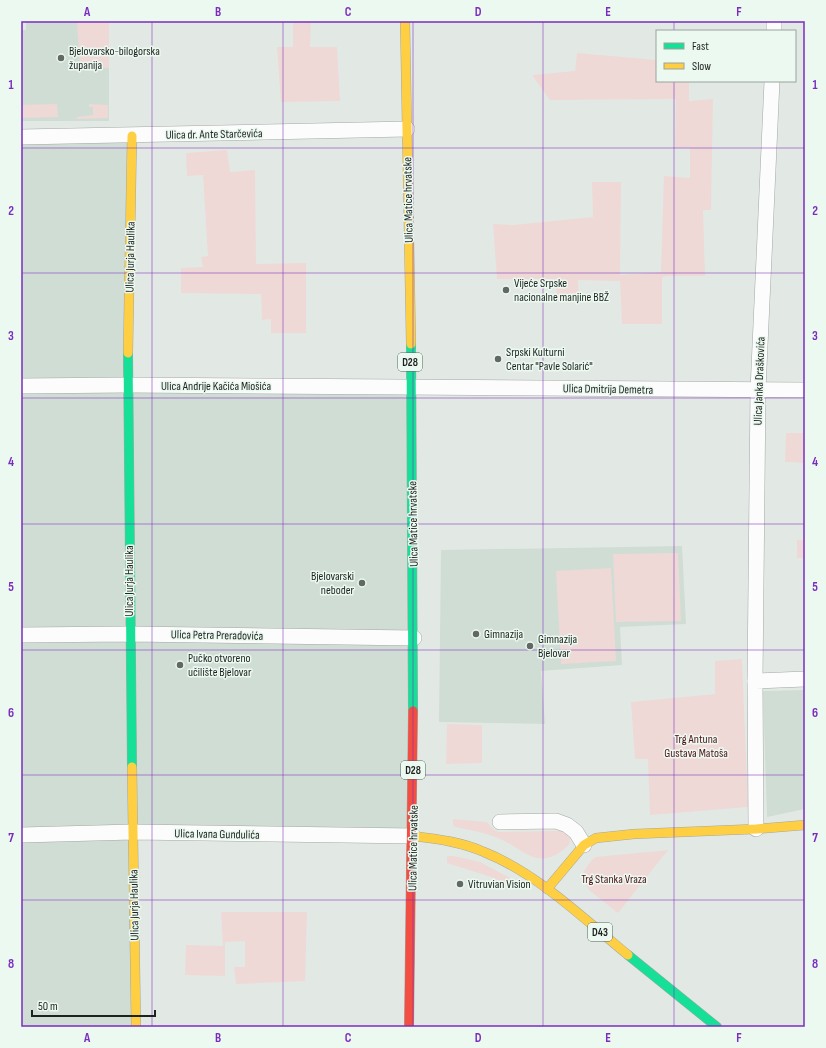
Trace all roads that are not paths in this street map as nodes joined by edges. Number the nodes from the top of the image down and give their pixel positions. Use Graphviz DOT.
graph roads {
  1 [pos="405,21"];
  2 [pos="772,82"];
  3 [pos="407,129"];
  4 [pos="132,136"];
  5 [pos="21,137"];
  6 [pos="128,385"];
  7 [pos="21,386"];
  8 [pos="411,387"];
  9 [pos="758,390"];
  10 [pos="805,390"];
  11 [pos="129,634"];
  12 [pos="21,635"];
  13 [pos="414,638"];
  14 [pos="805,679"];
  15 [pos="755,681"];
  16 [pos="500,822"];
  17 [pos="805,825"];
  18 [pos="756,829"];
  19 [pos="133,832"];
  20 [pos="21,835"];
  21 [pos="413,836"];
  22 [pos="584,845"];
  23 [pos="547,889"];
  24 [pos="136,1027"];
  25 [pos="409,1027"];
  26 [pos="717,1027"];
  1 -- 3 [label="main road, Ulica Matice hrvatske / D28"];
  2 -- 9 [label="street, Ulica Janka Draškovića"];
  3 -- 4 [label="street, Ulica dr. Ante Starčevića"];
  3 -- 8 [label="main road, Ulica Matice hrvatske / D28"];
  4 -- 5 [label="street, Ulica dr. Ante Starčevića"];
  4 -- 6 [label="main road, Ulica Jurja Haulika"];
  6 -- 7 [label="street, Ulica Andrije Kačića Miošića"];
  6 -- 8 [label="street, Ulica Andrije Kačića Miošića"];
  6 -- 11 [label="main road, Ulica Jurja Haulika"];
  8 -- 9 [label="street, Ulica Dmitrija Demetra"];
  8 -- 13 [label="main road, Ulica Matice hrvatske / D28"];
  9 -- 10 [label="street, Ulica Dmitrija Demetra"];
  9 -- 15 [label="street, Ulica Janka Draškovića"];
  11 -- 12 [label="street, Ulica Petra Preradovića"];
  11 -- 13 [label="street, Ulica Petra Preradovića"];
  11 -- 19 [label="main road, Ulica Jurja Haulika"];
  13 -- 21 [label="main road, Ulica Matice hrvatske / D28"];
  14 -- 15 [label="street"];
  15 -- 18 [label="street"];
  16 -- 22 [label="street"];
  17 -- 18 [label="main road"];
  18 -- 22 [label="main road"];
  19 -- 20 [label="street, Ulica Ivana Gundulića"];
  19 -- 21 [label="street, Ulica Ivana Gundulića"];
  19 -- 24 [label="main road, Ulica Jurja Haulika"];
  21 -- 23 [label="main road, D43"];
  21 -- 25 [label="main road, Ulica Matice hrvatske"];
  22 -- 23 [label="main road"];
  23 -- 26 [label="main road, D43"];
}
